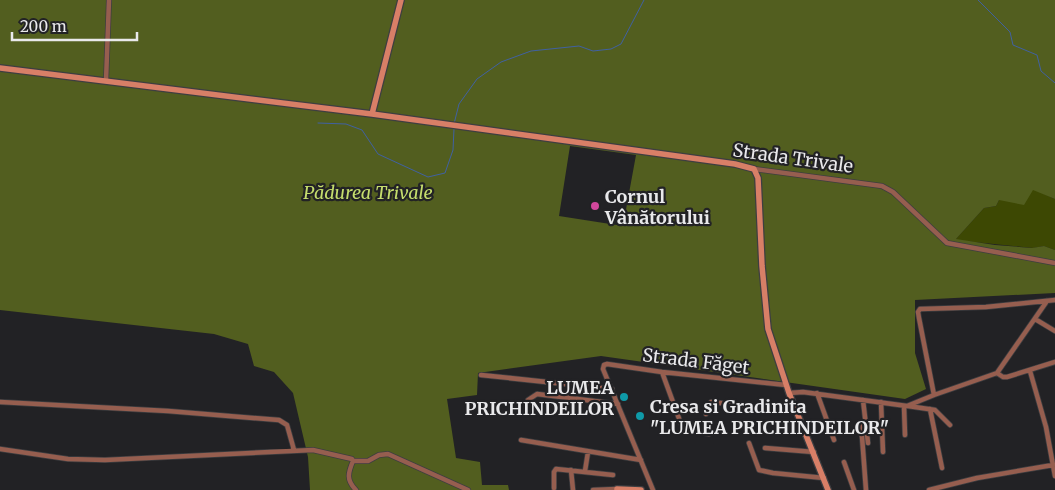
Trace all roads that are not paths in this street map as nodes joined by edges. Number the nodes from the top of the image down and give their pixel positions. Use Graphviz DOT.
graph roads {
  1 [pos="109,0"];
  2 [pos="401,0"];
  3 [pos="0,68"];
  4 [pos="106,81"];
  5 [pos="372,114"];
  6 [pos="754,169"];
  7 [pos="1055,263"];
  8 [pos="1055,300"];
  9 [pos="1047,301"];
  10 [pos="1034,319"];
  11 [pos="1055,331"];
  12 [pos="1055,362"];
  13 [pos="1030,371"];
  14 [pos="662,372"];
  15 [pos="997,374"];
  16 [pos="481,375"];
  17 [pos="786,385"];
  18 [pos="612,390"];
  19 [pos="789,394"];
  20 [pos="817,394"];
  21 [pos="934,395"];
  22 [pos="528,400"];
  23 [pos="864,400"];
  24 [pos="0,402"];
  25 [pos="881,402"];
  26 [pos="618,404"];
  27 [pos="905,406"];
  28 [pos="930,409"];
  29 [pos="797,411"];
  30 [pos="706,414"];
  31 [pos="861,424"];
  32 [pos="950,425"];
  33 [pos="709,434"];
  34 [pos="905,435"];
  35 [pos="521,440"];
  36 [pos="834,440"];
  37 [pos="868,443"];
  38 [pos="748,444"];
  39 [pos="765,448"];
  40 [pos="0,449"];
  41 [pos="294,450"];
  42 [pos="588,452"];
  43 [pos="814,452"];
  44 [pos="883,452"];
  45 [pos="641,460"];
  46 [pos="353,461"];
  47 [pos="844,462"];
  48 [pos="1053,465"];
  49 [pos="942,468"];
  50 [pos="571,470"];
  51 [pos="585,471"];
  52 [pos="613,475"];
  53 [pos="1055,476"];
  54 [pos="824,478"];
  55 [pos="554,488"];
  56 [pos="617,488"];
  57 [pos="356,490"];
  58 [pos="468,490"];
  59 [pos="573,490"];
  60 [pos="593,490"];
  61 [pos="641,490"];
  62 [pos="653,490"];
  63 [pos="828,490"];
  64 [pos="854,490"];
  65 [pos="866,490"];
  66 [pos="929,490"];
  1 -- 4 [label="street"];
  2 -- 5 [label="main road"];
  3 -- 4 [label="main road, Strada Trivale"];
  4 -- 5 [label="main road, Strada Trivale"];
  5 -- 6 [label="main road, Strada Trivale"];
  6 -- 7 [label="street, Strada Trivale"];
  6 -- 17 [label="main road"];
  8 -- 9 [label="street"];
  9 -- 10 [label="street"];
  9 -- 21 [label="street"];
  10 -- 11 [label="street"];
  10 -- 15 [label="street"];
  12 -- 13 [label="street"];
  13 -- 15 [label="street"];
  13 -- 48 [label="street"];
  14 -- 17 [label="street, Strada Făget"];
  14 -- 18 [label="street, Strada Făget"];
  14 -- 33 [label="street"];
  15 -- 21 [label="street"];
  16 -- 18 [label="street"];
  17 -- 19 [label="main road"];
  18 -- 26 [label="street"];
  19 -- 20 [label="street"];
  19 -- 29 [label="main road"];
  20 -- 23 [label="street"];
  20 -- 36 [label="street"];
  21 -- 27 [label="street"];
  22 -- 26 [label="street"];
  23 -- 25 [label="street"];
  23 -- 37 [label="street"];
  24 -- 41 [label="street"];
  25 -- 27 [label="street"];
  25 -- 44 [label="street"];
  26 -- 45 [label="street"];
  27 -- 28 [label="street"];
  27 -- 34 [label="street"];
  28 -- 32 [label="street"];
  28 -- 49 [label="street"];
  29 -- 30 [label="street"];
  29 -- 43 [label="main road"];
  31 -- 65 [label="street"];
  35 -- 42 [label="street"];
  38 -- 54 [label="street"];
  39 -- 43 [label="street"];
  40 -- 41 [label="street"];
  41 -- 46 [label="street"];
  42 -- 45 [label="street"];
  42 -- 51 [label="street"];
  43 -- 54 [label="main road"];
  45 -- 62 [label="street"];
  46 -- 57 [label="street"];
  46 -- 58 [label="street"];
  47 -- 64 [label="street"];
  48 -- 53 [label="street"];
  48 -- 66 [label="street"];
  50 -- 51 [label="street"];
  50 -- 55 [label="street"];
  50 -- 59 [label="street"];
  51 -- 52 [label="street"];
  54 -- 63 [label="main road"];
  56 -- 60 [label="street"];
  56 -- 61 [label="main road"];
}
